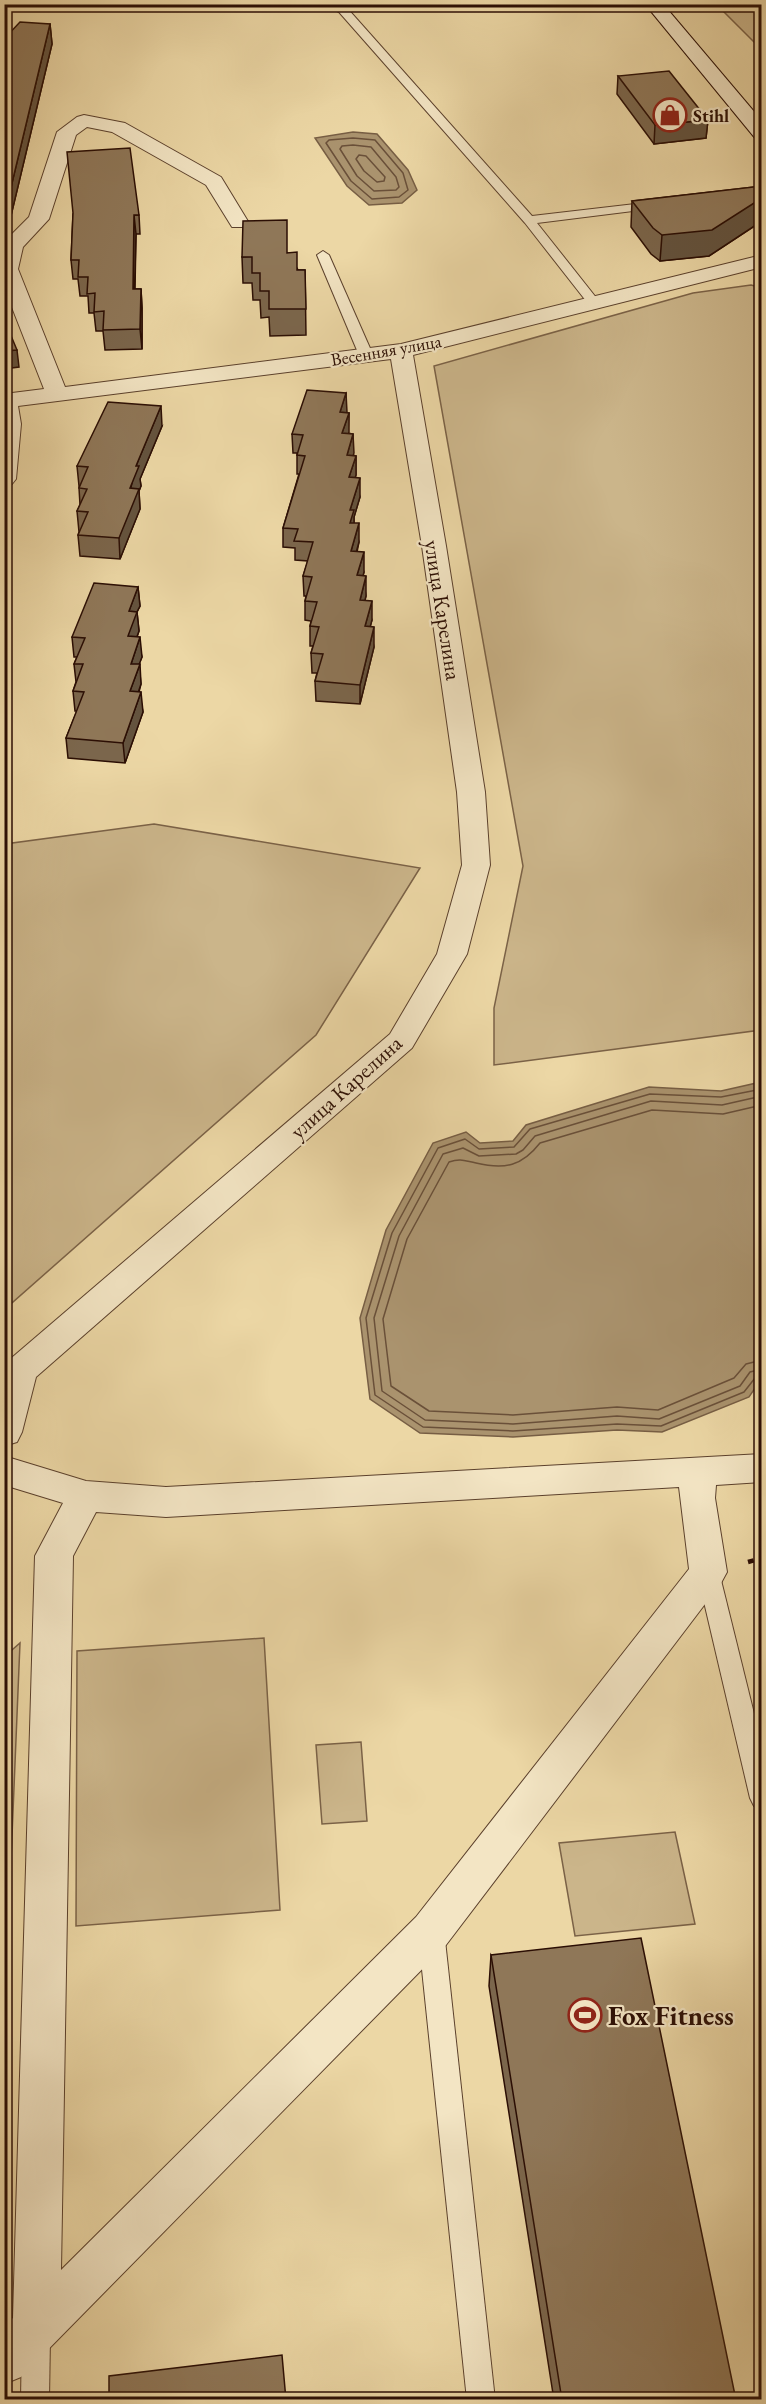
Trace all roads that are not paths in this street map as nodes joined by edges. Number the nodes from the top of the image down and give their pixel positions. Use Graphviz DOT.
graph roads {
  1 [pos="326,4"];
  2 [pos="652,4"];
  3 [pos="762,134"];
  4 [pos="668,203"];
  5 [pos="529,220"];
  6 [pos="238,223"];
  7 [pos="323,255"];
  8 [pos="762,261"];
  9 [pos="594,303"];
  10 [pos="401,351"];
  11 [pos="366,355"];
  12 [pos="57,394"];
  13 [pos="5,401"];
  14 [pos="4,479"];
  15 [pos="4,1432"];
  16 [pos="762,1468"];
  17 [pos="4,1470"];
  18 [pos="698,1472"];
  19 [pos="86,1496"];
  20 [pos="708,1572"];
  21 [pos="762,1798"];
  22 [pos="431,1931"];
  23 [pos="36,2328"];
  24 [pos="4,2360"];
  25 [pos="35,2400"];
  26 [pos="481,2400"];
  1 -- 5 [label="lane"];
  2 -- 3 [label="street"];
  4 -- 5 [label="lane"];
  5 -- 9 [label="lane"];
  6 -- 12 [label="street"];
  7 -- 11 [label="lane"];
  8 -- 9 [label="street, Весенняя улица"];
  9 -- 10 [label="street, Весенняя улица"];
  10 -- 11 [label="street, Весенняя улица"];
  10 -- 15 [label="street, улица Карелина"];
  11 -- 12 [label="street, Весенняя улица"];
  12 -- 13 [label="street, Весенняя улица"];
  13 -- 14 [label="street"];
  16 -- 18 [label="street"];
  17 -- 19 [label="street"];
  18 -- 19 [label="street"];
  18 -- 20 [label="street"];
  19 -- 23 [label="street"];
  20 -- 21 [label="lane"];
  20 -- 22 [label="street"];
  22 -- 23 [label="street"];
  22 -- 26 [label="lane"];
  23 -- 24 [label="street"];
  23 -- 25 [label="lane"];
}
